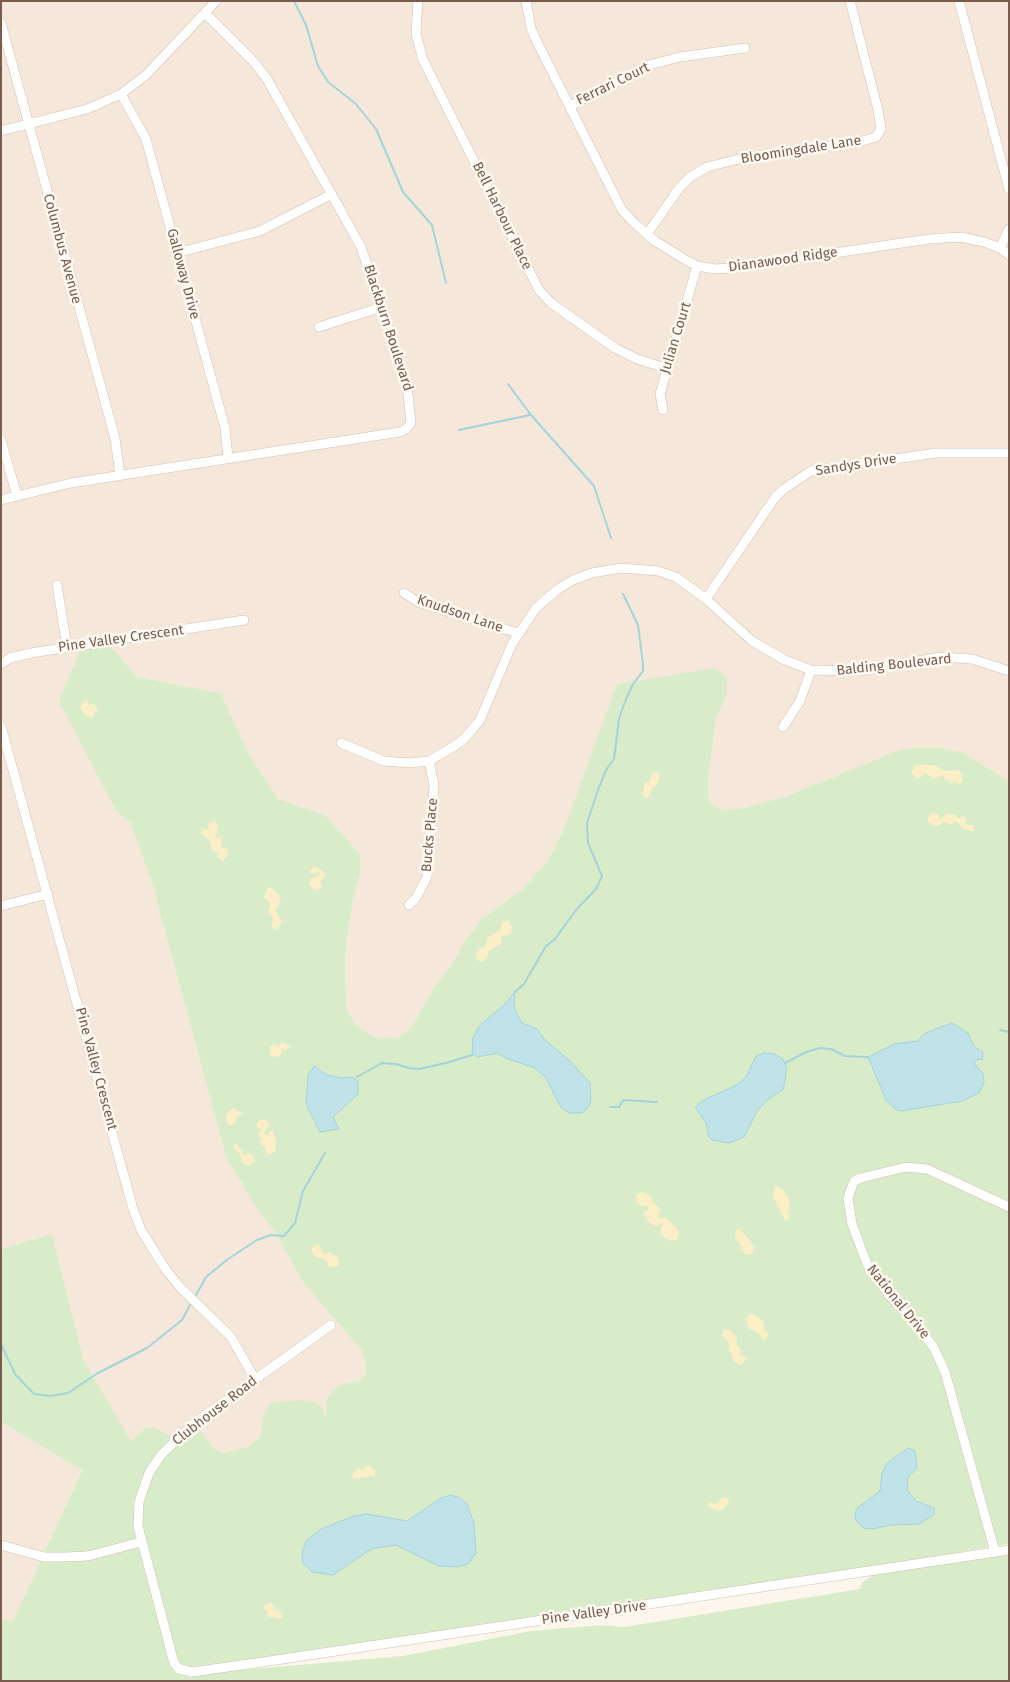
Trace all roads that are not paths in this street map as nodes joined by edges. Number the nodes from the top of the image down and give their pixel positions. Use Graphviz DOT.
graph roads {
  1 [pos="216,1"];
  2 [pos="418,1"];
  3 [pos="526,1"];
  4 [pos="850,1"];
  5 [pos="959,1"];
  6 [pos="205,13"];
  7 [pos="1,23"];
  8 [pos="745,48"];
  9 [pos="121,94"];
  10 [pos="570,106"];
  11 [pos="29,124"];
  12 [pos="1,131"];
  13 [pos="1009,189"];
  14 [pos="332,194"];
  15 [pos="1009,229"];
  16 [pos="646,234"];
  17 [pos="1000,248"];
  18 [pos="177,253"];
  19 [pos="1009,255"];
  20 [pos="697,266"];
  21 [pos="382,307"];
  22 [pos="320,327"];
  23 [pos="666,368"];
  24 [pos="662,410"];
  25 [pos="1,440"];
  26 [pos="1009,453"];
  27 [pos="228,458"];
  28 [pos="120,475"];
  29 [pos="17,496"];
  30 [pos="1,500"];
  31 [pos="57,584"];
  32 [pos="404,592"];
  33 [pos="706,599"];
  34 [pos="244,620"];
  35 [pos="518,634"];
  36 [pos="67,647"];
  37 [pos="1,664"];
  38 [pos="812,670"];
  39 [pos="1009,671"];
  40 [pos="1,726"];
  41 [pos="783,727"];
  42 [pos="341,743"];
  43 [pos="429,761"];
  44 [pos="48,894"];
  45 [pos="409,905"];
  46 [pos="1,906"];
  47 [pos="1009,1207"];
  48 [pos="331,1325"];
  49 [pos="256,1379"];
  50 [pos="141,1542"];
  51 [pos="1,1545"];
  52 [pos="1009,1550"];
  53 [pos="996,1552"];
  54 [pos="179,1669"];
  1 -- 6 [label="street"];
  2 -- 23 [label="street, Bell Harbour Place"];
  3 -- 10 [label="street, Dianawood Ridge"];
  4 -- 16 [label="street, Bloomingdale Lane"];
  5 -- 13 [label="street"];
  6 -- 9 [label="street"];
  6 -- 14 [label="street, Blackburn Boulevard"];
  7 -- 11 [label="street, Columbus Avenue"];
  8 -- 10 [label="street, Ferrari Court"];
  9 -- 11 [label="street"];
  9 -- 18 [label="street, Galloway Drive"];
  10 -- 16 [label="street, Dianawood Ridge"];
  11 -- 12 [label="street"];
  11 -- 28 [label="street, Columbus Avenue"];
  14 -- 18 [label="street"];
  14 -- 21 [label="street, Blackburn Boulevard"];
  15 -- 17 [label="street"];
  16 -- 20 [label="street, Dianawood Ridge"];
  17 -- 19 [label="street, Dianawood Ridge"];
  17 -- 20 [label="street, Dianawood Ridge"];
  18 -- 27 [label="street, Galloway Drive"];
  20 -- 23 [label="street, Julian Court"];
  21 -- 22 [label="street"];
  21 -- 27 [label="street, Blackburn Boulevard"];
  23 -- 24 [label="street, Julian Court"];
  25 -- 29 [label="street"];
  26 -- 33 [label="street, Sandys Drive"];
  27 -- 28 [label="street, Blackburn Boulevard"];
  28 -- 29 [label="street, Blackburn Boulevard"];
  29 -- 30 [label="street, Blackburn Boulevard"];
  31 -- 36 [label="street"];
  32 -- 35 [label="street, Knudson Lane"];
  33 -- 35 [label="street, Balding Boulevard"];
  33 -- 38 [label="street, Balding Boulevard"];
  34 -- 36 [label="street, Pine Valley Crescent"];
  35 -- 43 [label="street, Balding Boulevard"];
  36 -- 37 [label="street, Pine Valley Crescent"];
  38 -- 39 [label="street, Balding Boulevard"];
  38 -- 41 [label="street"];
  40 -- 44 [label="street, Pine Valley Crescent"];
  42 -- 43 [label="street, Balding Boulevard"];
  43 -- 45 [label="street, Bucks Place"];
  44 -- 46 [label="street"];
  44 -- 49 [label="street, Pine Valley Crescent"];
  47 -- 53 [label="street, National Drive"];
  48 -- 49 [label="street, Clubhouse Road"];
  49 -- 50 [label="street, Clubhouse Road"];
  50 -- 51 [label="street"];
  50 -- 54 [label="street, Clubhouse Road"];
  52 -- 53 [label="street, Pine Valley Drive"];
  53 -- 54 [label="street, Pine Valley Drive"];
}
